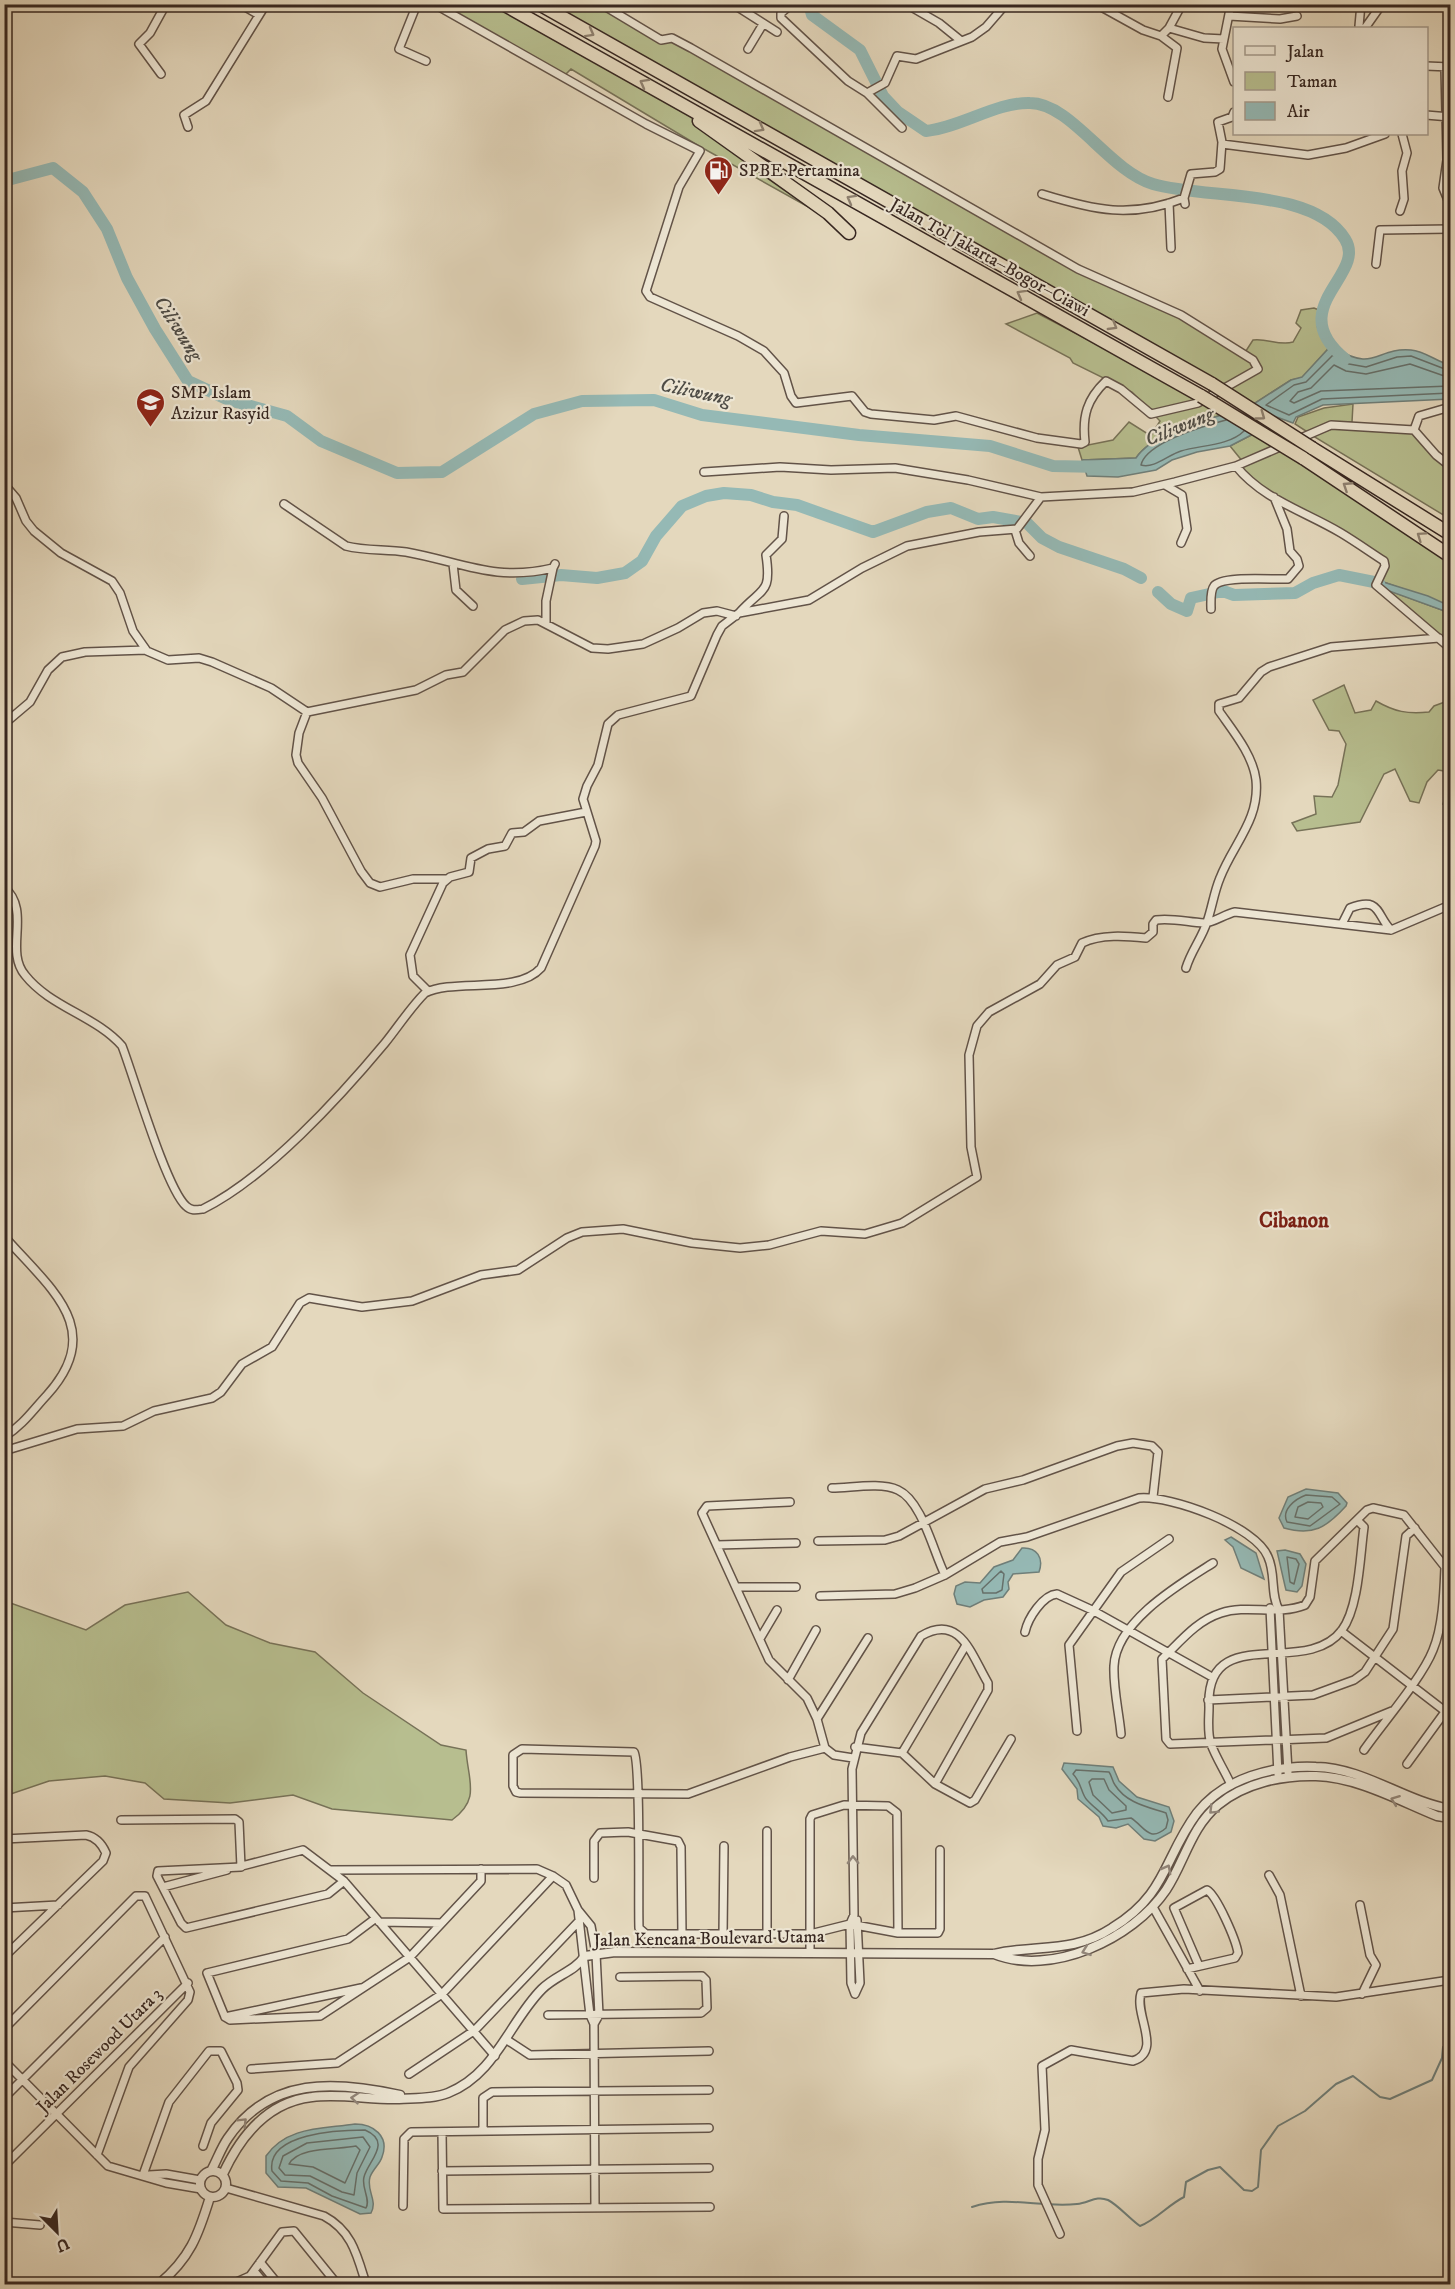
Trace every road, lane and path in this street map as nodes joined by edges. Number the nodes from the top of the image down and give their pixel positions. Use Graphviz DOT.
graph roads {
  1 [pos="166,4"];
  2 [pos="240,4"];
  3 [pos="266,4"];
  4 [pos="417,4"];
  5 [pos="434,4"];
  6 [pos="503,4"];
  7 [pos="539,4"];
  8 [pos="601,4"];
  9 [pos="733,4"];
  10 [pos="792,4"];
  11 [pos="906,4"];
  12 [pos="1006,4"];
  13 [pos="1096,4"];
  14 [pos="1182,4"];
  15 [pos="1231,4"];
  16 [pos="1361,4"];
  17 [pos="1382,4"];
  18 [pos="259,15"];
  19 [pos="1229,16"];
  20 [pos="1297,16"];
  21 [pos="763,24"];
  22 [pos="1361,27"];
  23 [pos="1364,27"];
  24 [pos="1169,28"];
  25 [pos="777,32"];
  26 [pos="1161,36"];
  27 [pos="1224,39"];
  28 [pos="960,40"];
  29 [pos="748,49"];
  30 [pos="426,61"];
  31 [pos="1428,66"];
  32 [pos="1448,67"];
  33 [pos="161,74"];
  34 [pos="1233,79"];
  35 [pos="868,93"];
  36 [pos="1168,97"];
  37 [pos="672,98"];
  38 [pos="1233,114"];
  39 [pos="1428,115"];
  40 [pos="1448,117"];
  41 [pos="188,127"];
  42 [pos="903,128"];
  43 [pos="1402,135"];
  44 [pos="1367,136"];
  45 [pos="1222,144"];
  46 [pos="1042,194"];
  47 [pos="1169,203"];
  48 [pos="1450,205"];
  49 [pos="1400,211"];
  50 [pos="1450,229"];
  51 [pos="849,233"];
  52 [pos="1171,248"];
  53 [pos="1376,264"];
  54 [pos="1037,314"];
  55 [pos="1145,364"];
  56 [pos="1450,407"];
  57 [pos="1414,430"];
  58 [pos="1236,466"];
  59 [pos="1450,466"];
  60 [pos="704,472"];
  61 [pos="4,484"];
  62 [pos="1162,485"];
  63 [pos="1041,497"];
  64 [pos="1274,497"];
  65 [pos="284,504"];
  66 [pos="784,516"];
  67 [pos="1018,528"];
  68 [pos="1450,534"];
  69 [pos="1181,543"];
  70 [pos="1030,556"];
  71 [pos="1450,556"];
  72 [pos="452,568"];
  73 [pos="473,606"];
  74 [pos="1211,609"];
  75 [pos="737,614"];
  76 [pos="546,623"];
  77 [pos="1439,638"];
  78 [pos="1450,648"];
  79 [pos="146,650"];
  80 [pos="307,712"];
  81 [pos="4,724"];
  82 [pos="586,812"];
  83 [pos="447,879"];
  84 [pos="4,887"];
  85 [pos="1450,905"];
  86 [pos="1207,923"];
  87 [pos="1342,924"];
  88 [pos="1391,930"];
  89 [pos="1186,968"];
  90 [pos="428,991"];
  91 [pos="4,1236"];
  92 [pos="4,1437"];
  93 [pos="4,1451"];
  94 [pos="832,1488"];
  95 [pos="1154,1497"];
  96 [pos="790,1502"];
  97 [pos="1357,1520"];
  98 [pos="925,1524"];
  99 [pos="1415,1528"];
  100 [pos="1169,1539"];
  101 [pos="818,1541"];
  102 [pos="796,1542"];
  103 [pos="717,1545"];
  104 [pos="1213,1563"];
  105 [pos="945,1575"];
  106 [pos="737,1587"];
  107 [pos="795,1587"];
  108 [pos="820,1596"];
  109 [pos="1274,1600"];
  110 [pos="1092,1610"];
  111 [pos="1279,1610"];
  112 [pos="777,1611"];
  113 [pos="1269,1611"];
  114 [pos="816,1630"];
  115 [pos="1130,1631"];
  116 [pos="1341,1631"];
  117 [pos="1025,1632"];
  118 [pos="761,1637"];
  119 [pos="868,1638"];
  120 [pos="966,1645"];
  121 [pos="1169,1653"];
  122 [pos="1281,1653"];
  123 [pos="1272,1654"];
  124 [pos="1375,1657"];
  125 [pos="1212,1677"];
  126 [pos="788,1680"];
  127 [pos="1410,1685"];
  128 [pos="1284,1696"];
  129 [pos="1274,1697"];
  130 [pos="1208,1700"];
  131 [pos="1450,1705"];
  132 [pos="1392,1711"];
  133 [pos="1448,1713"];
  134 [pos="817,1719"];
  135 [pos="1077,1731"];
  136 [pos="1121,1734"];
  137 [pos="1276,1738"];
  138 [pos="1286,1738"];
  139 [pos="1011,1739"];
  140 [pos="1210,1742"];
  141 [pos="855,1747"];
  142 [pos="825,1748"];
  143 [pos="1364,1750"];
  144 [pos="902,1754"];
  145 [pos="853,1758"];
  146 [pos="1407,1764"];
  147 [pos="1288,1773"];
  148 [pos="1278,1774"];
  149 [pos="934,1784"];
  150 [pos="1231,1785"];
  151 [pos="637,1793"];
  152 [pos="852,1805"];
  153 [pos="1450,1809"];
  154 [pos="1450,1818"];
  155 [pos="121,1820"];
  156 [pos="767,1831"];
  157 [pos="637,1834"];
  158 [pos="4,1839"];
  159 [pos="724,1846"];
  160 [pos="940,1850"];
  161 [pos="241,1867"];
  162 [pos="481,1869"];
  163 [pos="330,1870"];
  164 [pos="1269,1875"];
  165 [pos="553,1876"];
  166 [pos="594,1878"];
  167 [pos="344,1881"];
  168 [pos="163,1887"];
  169 [pos="1150,1903"];
  170 [pos="58,1905"];
  171 [pos="1360,1905"];
  172 [pos="4,1908"];
  173 [pos="578,1910"];
  174 [pos="854,1915"];
  175 [pos="586,1917"];
  176 [pos="378,1920"];
  177 [pos="578,1921"];
  178 [pos="441,1923"];
  179 [pos="850,1924"];
  180 [pos="859,1924"];
  181 [pos="898,1933"];
  182 [pos="682,1934"];
  183 [pos="723,1934"];
  184 [pos="768,1934"];
  185 [pos="810,1934"];
  186 [pos="165,1937"];
  187 [pos="810,1953"];
  188 [pos="855,1953"];
  189 [pos="596,1954"];
  190 [pos="585,1956"];
  191 [pos="4,1957"];
  192 [pos="410,1958"];
  193 [pos="1199,1966"];
  194 [pos="1187,1969"];
  195 [pos="620,1977"];
  196 [pos="1450,1980"];
  197 [pos="188,1983"];
  198 [pos="364,1987"];
  199 [pos="1200,1991"];
  200 [pos="442,1994"];
  201 [pos="1362,1994"];
  202 [pos="1301,1996"];
  203 [pos="599,2014"];
  204 [pos="548,2015"];
  205 [pos="590,2015"];
  206 [pos="225,2017"];
  207 [pos="594,2024"];
  208 [pos="4,2028"];
  209 [pos="475,2030"];
  210 [pos="507,2040"];
  211 [pos="709,2051"];
  212 [pos="594,2053"];
  213 [pos="495,2056"];
  214 [pos="4,2061"];
  215 [pos="251,2068"];
  216 [pos="409,2074"];
  217 [pos="23,2080"];
  218 [pos="709,2090"];
  219 [pos="594,2091"];
  220 [pos="4,2098"];
  221 [pos="413,2098"];
  222 [pos="57,2115"];
  223 [pos="709,2128"];
  224 [pos="594,2130"];
  225 [pos="483,2131"];
  226 [pos="442,2132"];
  227 [pos="203,2146"];
  228 [pos="97,2156"];
  229 [pos="6,2164"];
  230 [pos="709,2168"];
  231 [pos="595,2169"];
  232 [pos="442,2170"];
  233 [pos="211,2171"];
  234 [pos="223,2174"];
  235 [pos="143,2175"];
  236 [pos="201,2184"];
  237 [pos="226,2188"];
  238 [pos="210,2197"];
  239 [pos="404,2206"];
  240 [pos="710,2207"];
  241 [pos="595,2208"];
  242 [pos="4,2222"];
  243 [pos="40,2225"];
  244 [pos="1059,2234"];
  245 [pos="260,2262"];
  246 [pos="254,2271"];
  247 [pos="159,2284"];
  248 [pos="232,2284"];
  249 [pos="265,2284"];
  250 [pos="278,2284"];
  251 [pos="338,2284"];
  252 [pos="366,2284"];
  1 -- 33 [label="street"];
  2 -- 18 [label="street"];
  3 -- 18 [label="street"];
  4 -- 30 [label="street"];
  5 -- 8 [label="street"];
  37 -- 6 [label="highway, Jalan Tol Jakarta–Bogor–Ciawi, one-way"];
  7 -- 68 [label="highway, Jalan Tol Jakarta–Bogor–Ciawi, one-way, bridge"];
  9 -- 21 [label="street"];
  10 -- 35 [label="street"];
  11 -- 28 [label="street"];
  12 -- 28 [label="street"];
  13 -- 26 [label="street"];
  14 -- 24 [label="street"];
  15 -- 19 [label="street"];
  16 -- 22 [label="street"];
  17 -- 23 [label="street"];
  18 -- 41 [label="street"];
  19 -- 20 [label="street"];
  19 -- 27 [label="street"];
  21 -- 25 [label="street"];
  21 -- 29 [label="street"];
  24 -- 26 [label="street"];
  24 -- 27 [label="street"];
  26 -- 36 [label="street"];
  27 -- 34 [label="street"];
  28 -- 35 [label="street"];
  31 -- 32 [label="street"];
  32 -- 40 [label="street"];
  35 -- 42 [label="street"];
  37 -- 51 [label="highway"];
  55 -- 37 [label="highway, Jalan Tol Jakarta–Bogor–Ciawi, one-way"];
  38 -- 45 [label="street"];
  39 -- 40 [label="street"];
  40 -- 48 [label="street"];
  43 -- 49 [label="street"];
  44 -- 45 [label="street"];
  45 -- 47 [label="street"];
  46 -- 47 [label="street"];
  47 -- 52 [label="street"];
  50 -- 53 [label="street"];
  54 -- 55 [label="highway"];
  71 -- 55 [label="highway, Jalan Tol Jakarta–Bogor–Ciawi, one-way, bridge"];
  56 -- 57 [label="street"];
  57 -- 58 [label="street"];
  57 -- 59 [label="street"];
  58 -- 62 [label="street"];
  58 -- 64 [label="street"];
  60 -- 63 [label="street"];
  61 -- 79 [label="street"];
  62 -- 63 [label="street"];
  62 -- 69 [label="street"];
  63 -- 67 [label="street"];
  64 -- 74 [label="street"];
  64 -- 77 [label="street"];
  65 -- 72 [label="street"];
  66 -- 75 [label="street"];
  67 -- 70 [label="street"];
  67 -- 75 [label="street"];
  72 -- 73 [label="street"];
  72 -- 76 [label="street"];
  75 -- 76 [label="street"];
  75 -- 82 [label="street"];
  76 -- 80 [label="street"];
  77 -- 78 [label="street"];
  77 -- 86 [label="street"];
  79 -- 80 [label="street"];
  79 -- 81 [label="street"];
  80 -- 83 [label="street"];
  82 -- 83 [label="street"];
  82 -- 90 [label="street"];
  83 -- 90 [label="street"];
  84 -- 90 [label="street"];
  85 -- 88 [label="street"];
  86 -- 87 [label="street"];
  86 -- 89 [label="street"];
  86 -- 93 [label="street"];
  87 -- 88 [label="street"];
  87 -- 88 [label="street"];
  91 -- 92 [label="street"];
  94 -- 98 [label="street"];
  95 -- 98 [label="street"];
  95 -- 105 [label="street"];
  95 -- 109 [label="street"];
  96 -- 103 [label="street"];
  97 -- 99 [label="street"];
  97 -- 111 [label="street"];
  97 -- 116 [label="street"];
  98 -- 101 [label="street"];
  98 -- 105 [label="street"];
  99 -- 124 [label="street"];
  99 -- 127 [label="street"];
  100 -- 110 [label="street"];
  102 -- 103 [label="street"];
  103 -- 106 [label="street"];
  104 -- 115 [label="street"];
  105 -- 108 [label="street"];
  106 -- 107 [label="street"];
  106 -- 118 [label="street"];
  109 -- 111 [label="street"];
  109 -- 113 [label="street"];
  110 -- 115 [label="street"];
  110 -- 117 [label="street"];
  110 -- 135 [label="street"];
  111 -- 113 [label="street"];
  111 -- 122 [label="street"];
  112 -- 118 [label="street"];
  113 -- 121 [label="street"];
  113 -- 123 [label="street"];
  114 -- 126 [label="street"];
  115 -- 121 [label="street"];
  115 -- 136 [label="street"];
  116 -- 122 [label="street"];
  116 -- 124 [label="street"];
  118 -- 126 [label="street"];
  119 -- 134 [label="street"];
  120 -- 141 [label="street"];
  120 -- 144 [label="street"];
  120 -- 149 [label="street"];
  121 -- 125 [label="street"];
  121 -- 140 [label="street"];
  122 -- 123 [label="street"];
  122 -- 128 [label="street"];
  123 -- 125 [label="street"];
  123 -- 129 [label="street"];
  124 -- 127 [label="street"];
  124 -- 128 [label="street"];
  125 -- 130 [label="street"];
  126 -- 134 [label="street"];
  127 -- 132 [label="street"];
  127 -- 133 [label="street"];
  128 -- 129 [label="street"];
  128 -- 138 [label="street"];
  129 -- 130 [label="street"];
  129 -- 137 [label="street"];
  130 -- 140 [label="street"];
  131 -- 133 [label="street"];
  132 -- 138 [label="street"];
  132 -- 143 [label="street"];
  133 -- 146 [label="street"];
  134 -- 142 [label="street"];
  137 -- 138 [label="street"];
  137 -- 140 [label="street"];
  137 -- 148 [label="street"];
  138 -- 147 [label="street"];
  139 -- 149 [label="street"];
  140 -- 150 [label="street"];
  141 -- 144 [label="street"];
  141 -- 145 [label="street"];
  142 -- 145 [label="street"];
  142 -- 151 [label="street"];
  144 -- 149 [label="street"];
  145 -- 152 [label="street"];
  147 -- 148 [label="street, Jalan Kencana Boulevard Utama"];
  147 -- 153 [label="street, Jalan Kencana Boulevard Utama"];
  154 -- 147 [label="street, Jalan Kencana Boulevard Utama, one-way"];
  148 -- 150 [label="street, Jalan Kencana Boulevard Utama"];
  148 -- 169 [label="street, Jalan Kencana Boulevard Utama, one-way"];
  169 -- 150 [label="street, Jalan Kencana Boulevard Utama, one-way"];
  151 -- 151 [label="street"];
  151 -- 157 [label="street"];
  174 -- 152 [label="street, one-way"];
  152 -- 181 [label="street"];
  152 -- 185 [label="street"];
  155 -- 161 [label="street"];
  156 -- 184 [label="street"];
  157 -- 166 [label="street"];
  157 -- 182 [label="street"];
  157 -- 182 [label="street"];
  158 -- 170 [label="street"];
  159 -- 183 [label="street"];
  160 -- 181 [label="street"];
  161 -- 163 [label="street"];
  161 -- 168 [label="street"];
  161 -- 168 [label="street"];
  162 -- 163 [label="street"];
  162 -- 165 [label="street"];
  162 -- 178 [label="street"];
  163 -- 167 [label="street"];
  164 -- 202 [label="street"];
  165 -- 173 [label="street"];
  165 -- 200 [label="street"];
  167 -- 168 [label="street"];
  167 -- 176 [label="street"];
  169 -- 188 [label="street, Jalan Kencana Boulevard Utama"];
  169 -- 194 [label="street"];
  170 -- 172 [label="street"];
  170 -- 191 [label="street"];
  171 -- 201 [label="street"];
  173 -- 175 [label="street"];
  173 -- 177 [label="street"];
  174 -- 179 [label="street"];
  174 -- 180 [label="street"];
  175 -- 177 [label="street"];
  175 -- 189 [label="street"];
  176 -- 178 [label="street"];
  176 -- 192 [label="street"];
  176 -- 206 [label="street"];
  177 -- 190 [label="street"];
  177 -- 209 [label="street"];
  178 -- 192 [label="street"];
  179 -- 180 [label="street"];
  179 -- 185 [label="street"];
  179 -- 188 [label="street"];
  180 -- 181 [label="street"];
  180 -- 188 [label="street"];
  182 -- 183 [label="street"];
  183 -- 184 [label="street"];
  184 -- 185 [label="street"];
  185 -- 187 [label="street"];
  186 -- 197 [label="street"];
  186 -- 208 [label="street"];
  186 -- 217 [label="street"];
  187 -- 188 [label="street, Jalan Kencana Boulevard Utama"];
  187 -- 189 [label="street, Jalan Kencana Boulevard Utama"];
  189 -- 190 [label="street, Jalan Kencana Boulevard Utama"];
  189 -- 203 [label="street"];
  190 -- 205 [label="street"];
  190 -- 210 [label="street, Jalan Kencana Boulevard Utama"];
  192 -- 198 [label="street"];
  192 -- 200 [label="street"];
  193 -- 193 [label="street"];
  193 -- 194 [label="street"];
  194 -- 199 [label="street"];
  195 -- 203 [label="street"];
  196 -- 201 [label="street"];
  197 -- 222 [label="street, Jalan Rosewood Utara 3"];
  197 -- 228 [label="street"];
  198 -- 206 [label="street"];
  198 -- 206 [label="street"];
  199 -- 202 [label="street"];
  199 -- 244 [label="street"];
  200 -- 209 [label="street"];
  200 -- 215 [label="street"];
  201 -- 202 [label="street"];
  203 -- 205 [label="street"];
  203 -- 207 [label="street"];
  204 -- 205 [label="street"];
  205 -- 207 [label="street"];
  207 -- 212 [label="street"];
  209 -- 213 [label="street"];
  209 -- 216 [label="street"];
  210 -- 212 [label="street"];
  210 -- 213 [label="street, Jalan Kencana Boulevard Utama"];
  211 -- 212 [label="street"];
  212 -- 219 [label="street"];
  213 -- 221 [label="street, Jalan Kencana Boulevard Utama"];
  214 -- 217 [label="street"];
  217 -- 220 [label="street"];
  217 -- 222 [label="street"];
  218 -- 219 [label="street"];
  219 -- 224 [label="street"];
  219 -- 225 [label="street"];
  233 -- 221 [label="street, Jalan Kencana Boulevard Utama, one-way"];
  221 -- 234 [label="street, Jalan Kencana Boulevard Utama, one-way"];
  222 -- 228 [label="street"];
  222 -- 229 [label="street, Jalan Rosewood Utara 3"];
  223 -- 224 [label="street"];
  224 -- 225 [label="street"];
  224 -- 231 [label="street"];
  225 -- 226 [label="street"];
  226 -- 232 [label="street"];
  226 -- 239 [label="street"];
  227 -- 235 [label="street"];
  228 -- 235 [label="street"];
  230 -- 231 [label="street"];
  231 -- 232 [label="street"];
  231 -- 241 [label="street"];
  232 -- 241 [label="street"];
  233 -- 234 [label="street"];
  233 -- 236 [label="street"];
  234 -- 237 [label="street"];
  235 -- 236 [label="street"];
  236 -- 238 [label="street"];
  237 -- 238 [label="street"];
  237 -- 252 [label="street"];
  238 -- 247 [label="street"];
  240 -- 241 [label="street"];
  242 -- 243 [label="street"];
  245 -- 246 [label="street"];
  245 -- 250 [label="street"];
  245 -- 251 [label="street"];
  246 -- 248 [label="street"];
  246 -- 249 [label="street"];
}
